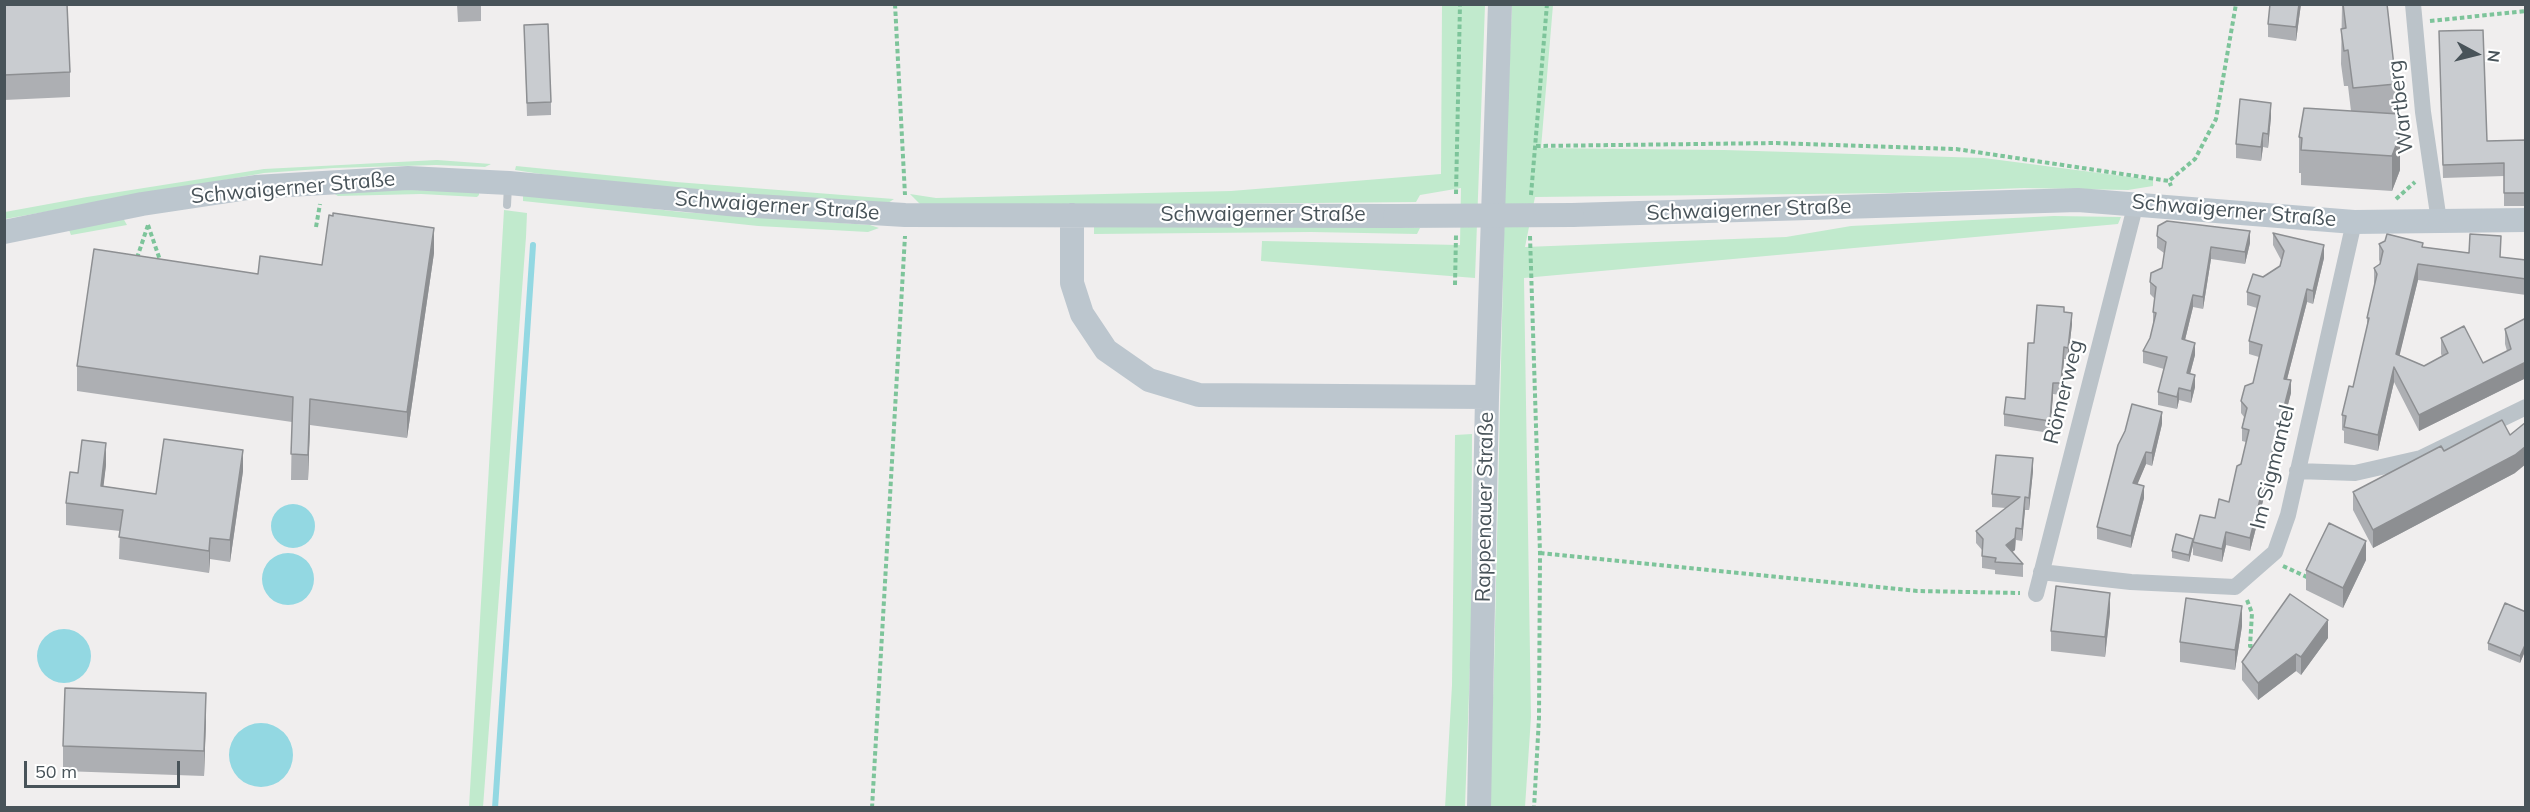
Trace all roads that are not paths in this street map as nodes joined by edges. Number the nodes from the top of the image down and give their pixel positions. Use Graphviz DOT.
graph roads {
  1 [pos="1500,4"];
  2 [pos="2413,4"];
  3 [pos="2136,203"];
  4 [pos="1072,215"];
  5 [pos="2526,220"];
  6 [pos="2439,221"];
  7 [pos="2354,222"];
  8 [pos="4,232"];
  9 [pos="1487,397"];
  10 [pos="2526,407"];
  11 [pos="2297,471"];
  12 [pos="2041,572"];
  13 [pos="2036,594"];
  14 [pos="1479,807"];
  1 -- 9 [label="street, Rappenauer Straße"];
  2 -- 6 [label="street, Wartberg"];
  3 -- 4 [label="street, Schwaigerner Straße, bridge"];
  3 -- 7 [label="street, Schwaigerner Straße"];
  3 -- 12 [label="street, Römerweg"];
  4 -- 8 [label="street, Schwaigerner Straße"];
  4 -- 9 [label="street"];
  5 -- 6 [label="street, Schwaigerner Straße"];
  6 -- 7 [label="street, Schwaigerner Straße"];
  7 -- 11 [label="street, Im Sigmantel"];
  9 -- 14 [label="street, Rappenauer Straße"];
  10 -- 11 [label="street"];
  11 -- 12 [label="street, Im Sigmantel"];
  12 -- 13 [label="street, Römerweg"];
}
